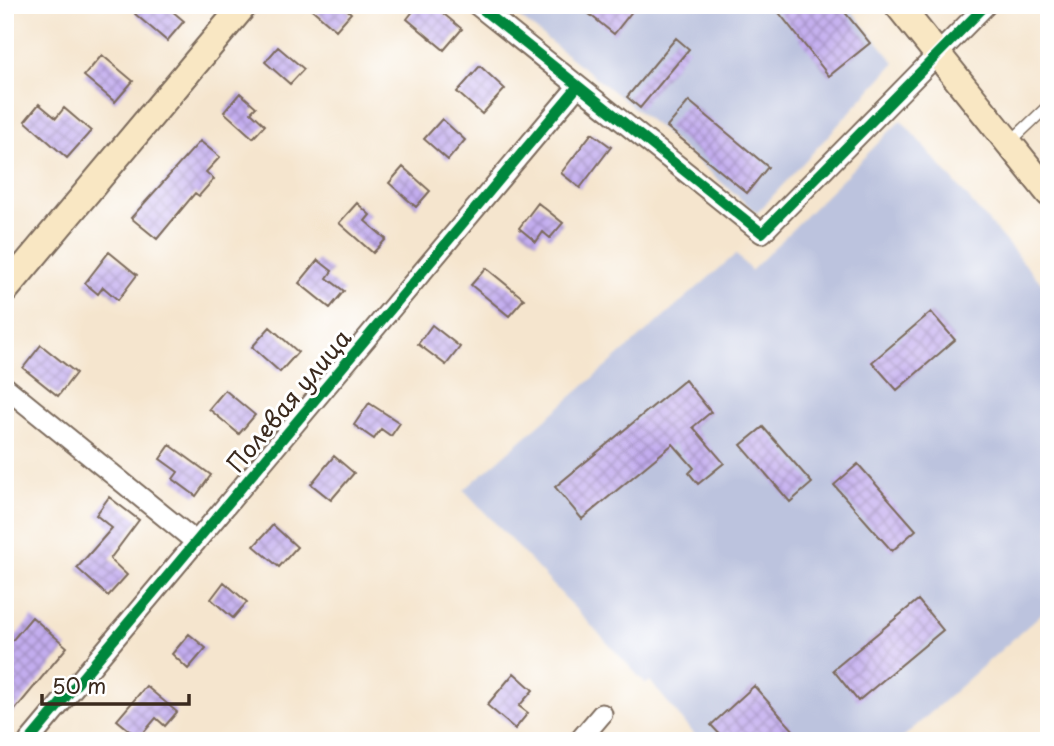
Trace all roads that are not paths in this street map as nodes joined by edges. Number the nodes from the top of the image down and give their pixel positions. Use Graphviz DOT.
graph roads {
  1 [pos="244,5"];
  2 [pos="477,5"];
  3 [pos="898,5"];
  4 [pos="986,5"];
  5 [pos="939,53"];
  6 [pos="578,86"];
  7 [pos="1049,105"];
  8 [pos="1008,144"];
  9 [pos="1049,193"];
  10 [pos="5,290"];
  11 [pos="5,387"];
  12 [pos="196,542"];
  13 [pos="602,714"];
  14 [pos="29,741"];
  15 [pos="579,741"];
  1 -- 10 [label="street"];
  2 -- 6 [label="street"];
  3 -- 5 [label="street"];
  4 -- 5 [label="street"];
  5 -- 6 [label="street"];
  5 -- 8 [label="street"];
  6 -- 12 [label="street, Полевая улица"];
  7 -- 8 [label="lane"];
  8 -- 9 [label="street"];
  11 -- 12 [label="street"];
  12 -- 14 [label="street, Полевая улица"];
  13 -- 15 [label="street"];
}
